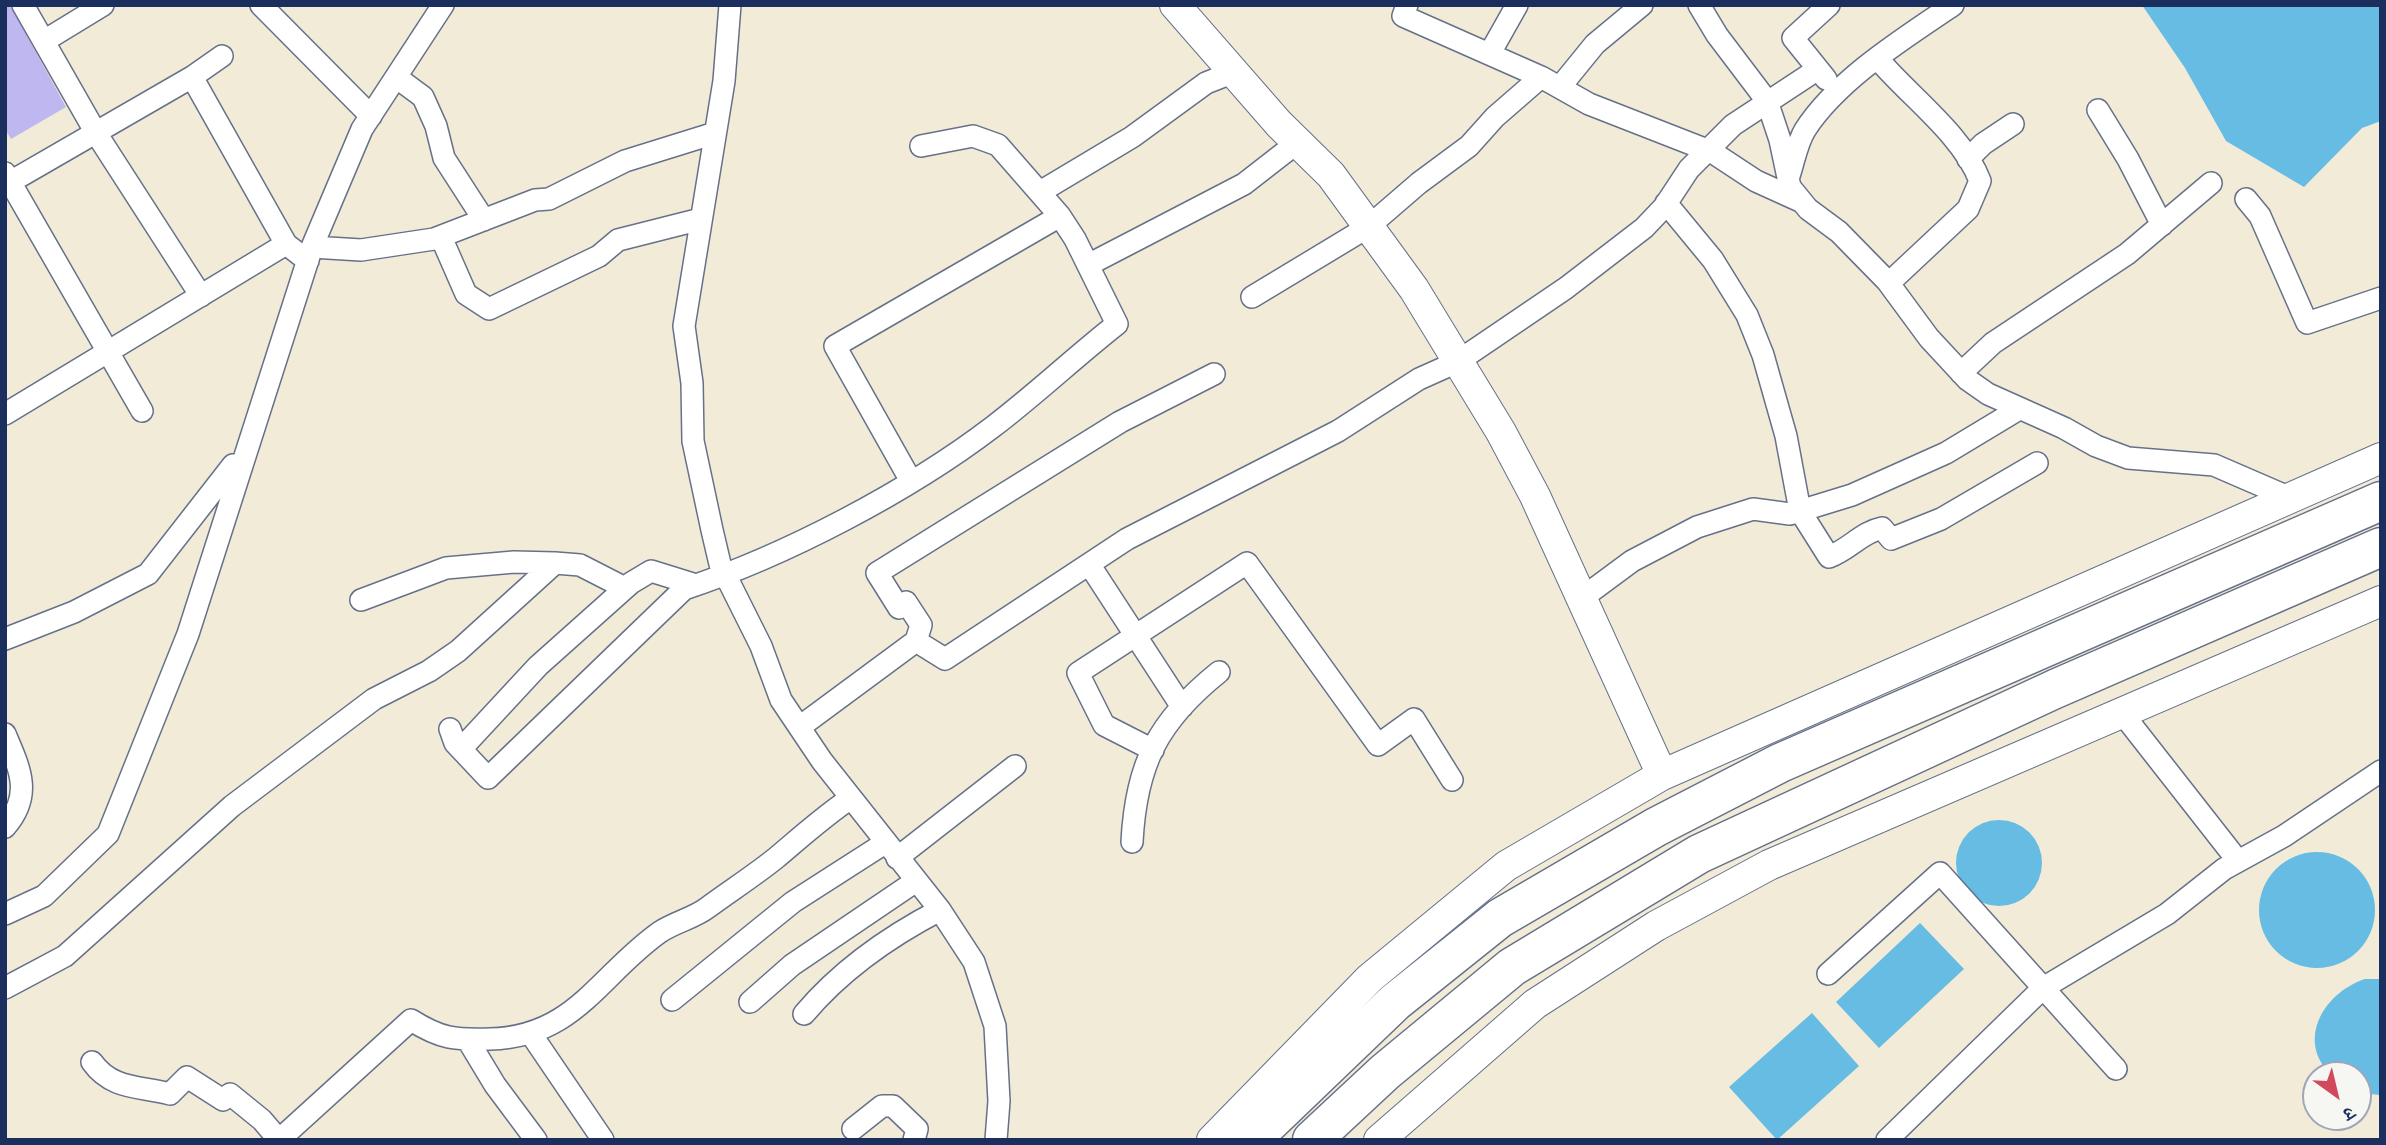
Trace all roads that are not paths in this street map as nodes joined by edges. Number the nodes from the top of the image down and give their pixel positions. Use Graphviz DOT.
graph roads {
  1 [pos="23,5"];
  2 [pos="103,5"];
  3 [pos="261,5"];
  4 [pos="443,5"];
  5 [pos="730,5"];
  6 [pos="1175,5"];
  7 [pos="1407,5"];
  8 [pos="1517,5"];
  9 [pos="1642,5"];
  10 [pos="1699,5"];
  11 [pos="1829,5"];
  12 [pos="1953,5"];
  13 [pos="44,41"];
  14 [pos="1490,53"];
  15 [pos="222,56"];
  16 [pos="1878,59"];
  17 [pos="1818,69"];
  18 [pos="1234,72"];
  19 [pos="192,77"];
  20 [pos="396,77"];
  21 [pos="1550,82"];
  22 [pos="1838,94"];
  23 [pos="1768,105"];
  24 [pos="2098,110"];
  25 [pos="371,116"];
  26 [pos="2013,124"];
  27 [pos="96,132"];
  28 [pos="715,134"];
  29 [pos="1298,142"];
  30 [pos="921,146"];
  31 [pos="1706,149"];
  32 [pos="1968,159"];
  33 [pos="1788,179"];
  34 [pos="7,180"];
  35 [pos="2211,183"];
  36 [pos="1040,192"];
  37 [pos="2246,199"];
  38 [pos="1667,202"];
  39 [pos="1802,202"];
  40 [pos="1059,216"];
  41 [pos="701,219"];
  42 [pos="484,220"];
  43 [pos="2162,225"];
  44 [pos="1368,227"];
  45 [pos="440,237"];
  46 [pos="286,244"];
  47 [pos="310,254"];
  48 [pos="1088,265"];
  49 [pos="1889,283"];
  50 [pos="201,296"];
  51 [pos="1252,297"];
  52 [pos="2381,298"];
  53 [pos="108,352"];
  54 [pos="1457,362"];
  55 [pos="1961,373"];
  56 [pos="1214,374"];
  57 [pos="2020,409"];
  58 [pos="142,411"];
  59 [pos="5,414"];
  60 [pos="247,443"];
  61 [pos="2381,458"];
  62 [pos="2037,463"];
  63 [pos="911,481"];
  64 [pos="2288,497"];
  65 [pos="2381,501"];
  66 [pos="1800,511"];
  67 [pos="2381,547"];
  68 [pos="555,563"];
  69 [pos="1089,564"];
  70 [pos="726,575"];
  71 [pos="696,585"];
  72 [pos="625,588"];
  73 [pos="1582,598"];
  74 [pos="361,600"];
  75 [pos="2381,601"];
  76 [pos="1136,636"];
  77 [pos="5,639"];
  78 [pos="916,641"];
  79 [pos="1219,672"];
  80 [pos="1182,707"];
  81 [pos="2122,712"];
  82 [pos="801,726"];
  83 [pos="450,729"];
  84 [pos="5,734"];
  85 [pos="461,749"];
  86 [pos="1153,750"];
  87 [pos="1015,766"];
  88 [pos="2381,771"];
  89 [pos="1662,775"];
  90 [pos="1452,779"];
  91 [pos="851,798"];
  92 [pos="5,827"];
  93 [pos="1132,842"];
  94 [pos="891,851"];
  95 [pos="2238,862"];
  96 [pos="916,881"];
  97 [pos="940,910"];
  98 [pos="5,914"];
  99 [pos="1828,974"];
  100 [pos="5,988"];
  101 [pos="2043,988"];
  102 [pos="672,1000"];
  103 [pos="750,1002"];
  104 [pos="804,1014"];
  105 [pos="531,1034"];
  106 [pos="469,1042"];
  107 [pos="92,1062"];
  108 [pos="2116,1069"];
  109 [pos="853,1129"];
  110 [pos="279,1140"];
  111 [pos="536,1140"];
  112 [pos="603,1140"];
  113 [pos="914,1140"];
  114 [pos="996,1140"];
  115 [pos="1212,1140"];
  116 [pos="1251,1140"];
  117 [pos="1312,1140"];
  118 [pos="1379,1140"];
  119 [pos="1887,1140"];
  1 -- 13 [label="street"];
  2 -- 13 [label="street"];
  3 -- 25 [label="street"];
  4 -- 20 [label="street"];
  5 -- 28 [label="street"];
  6 -- 18 [label="street"];
  7 -- 14 [label="street"];
  8 -- 14 [label="street"];
  9 -- 21 [label="street"];
  10 -- 23 [label="street"];
  11 -- 17 [label="street"];
  12 -- 16 [label="street"];
  13 -- 27 [label="street"];
  14 -- 21 [label="street"];
  15 -- 19 [label="street"];
  16 -- 22 [label="street"];
  16 -- 32 [label="street"];
  17 -- 22 [label="street"];
  17 -- 23 [label="street"];
  18 -- 29 [label="street"];
  18 -- 36 [label="street"];
  19 -- 27 [label="street"];
  19 -- 46 [label="street"];
  20 -- 25 [label="street"];
  20 -- 42 [label="street"];
  21 -- 31 [label="street"];
  21 -- 44 [label="street"];
  22 -- 33 [label="street"];
  23 -- 31 [label="street"];
  23 -- 33 [label="street"];
  24 -- 43 [label="street"];
  25 -- 47 [label="street"];
  26 -- 32 [label="street"];
  27 -- 34 [label="street"];
  27 -- 50 [label="street"];
  28 -- 41 [label="street"];
  28 -- 42 [label="street"];
  29 -- 44 [label="street"];
  29 -- 48 [label="street"];
  30 -- 36 [label="street"];
  31 -- 38 [label="street"];
  31 -- 39 [label="street"];
  32 -- 49 [label="street"];
  33 -- 39 [label="street"];
  34 -- 53 [label="street"];
  35 -- 43 [label="street"];
  36 -- 40 [label="street"];
  37 -- 52 [label="street"];
  38 -- 54 [label="street"];
  38 -- 66 [label="street"];
  39 -- 49 [label="street"];
  40 -- 48 [label="street"];
  40 -- 63 [label="street"];
  41 -- 45 [label="street"];
  41 -- 70 [label="street"];
  42 -- 45 [label="street"];
  43 -- 55 [label="street"];
  44 -- 51 [label="street"];
  44 -- 54 [label="street"];
  45 -- 47 [label="street"];
  46 -- 47 [label="street"];
  46 -- 50 [label="street"];
  47 -- 60 [label="street"];
  48 -- 63 [label="street"];
  49 -- 55 [label="street"];
  50 -- 53 [label="street"];
  53 -- 58 [label="street"];
  53 -- 59 [label="street"];
  54 -- 69 [label="street"];
  54 -- 73 [label="street"];
  55 -- 57 [label="street"];
  56 -- 78 [label="street"];
  57 -- 64 [label="street"];
  57 -- 66 [label="street"];
  60 -- 77 [label="street"];
  60 -- 98 [label="street"];
  61 -- 64 [label="street"];
  62 -- 66 [label="street"];
  63 -- 70 [label="street"];
  64 -- 89 [label="street"];
  65 -- 116 [label="highway"];
  66 -- 73 [label="street"];
  67 -- 117 [label="highway"];
  68 -- 72 [label="street"];
  68 -- 74 [label="street"];
  68 -- 100 [label="street"];
  69 -- 76 [label="street"];
  69 -- 78 [label="street"];
  70 -- 71 [label="street"];
  70 -- 82 [label="street"];
  71 -- 72 [label="street"];
  71 -- 85 [label="street"];
  72 -- 85 [label="street"];
  73 -- 89 [label="street"];
  75 -- 81 [label="street"];
  76 -- 80 [label="street"];
  76 -- 86 [label="street"];
  76 -- 90 [label="street"];
  78 -- 82 [label="street"];
  79 -- 80 [label="street"];
  80 -- 86 [label="street"];
  81 -- 95 [label="street"];
  81 -- 118 [label="street"];
  82 -- 91 [label="street"];
  83 -- 85 [label="street"];
  84 -- 92 [label="street"];
  86 -- 93 [label="street"];
  87 -- 94 [label="street"];
  88 -- 95 [label="street"];
  89 -- 115 [label="street"];
  91 -- 94 [label="street"];
  91 -- 105 [label="street"];
  94 -- 96 [label="street"];
  94 -- 102 [label="street"];
  95 -- 101 [label="street"];
  96 -- 97 [label="street"];
  96 -- 103 [label="street"];
  97 -- 104 [label="street"];
  97 -- 114 [label="street"];
  99 -- 101 [label="street"];
  101 -- 108 [label="street"];
  101 -- 119 [label="street"];
  105 -- 106 [label="street"];
  105 -- 112 [label="street"];
  106 -- 110 [label="street"];
  106 -- 111 [label="street"];
  107 -- 110 [label="street"];
  109 -- 113 [label="street"];
}
